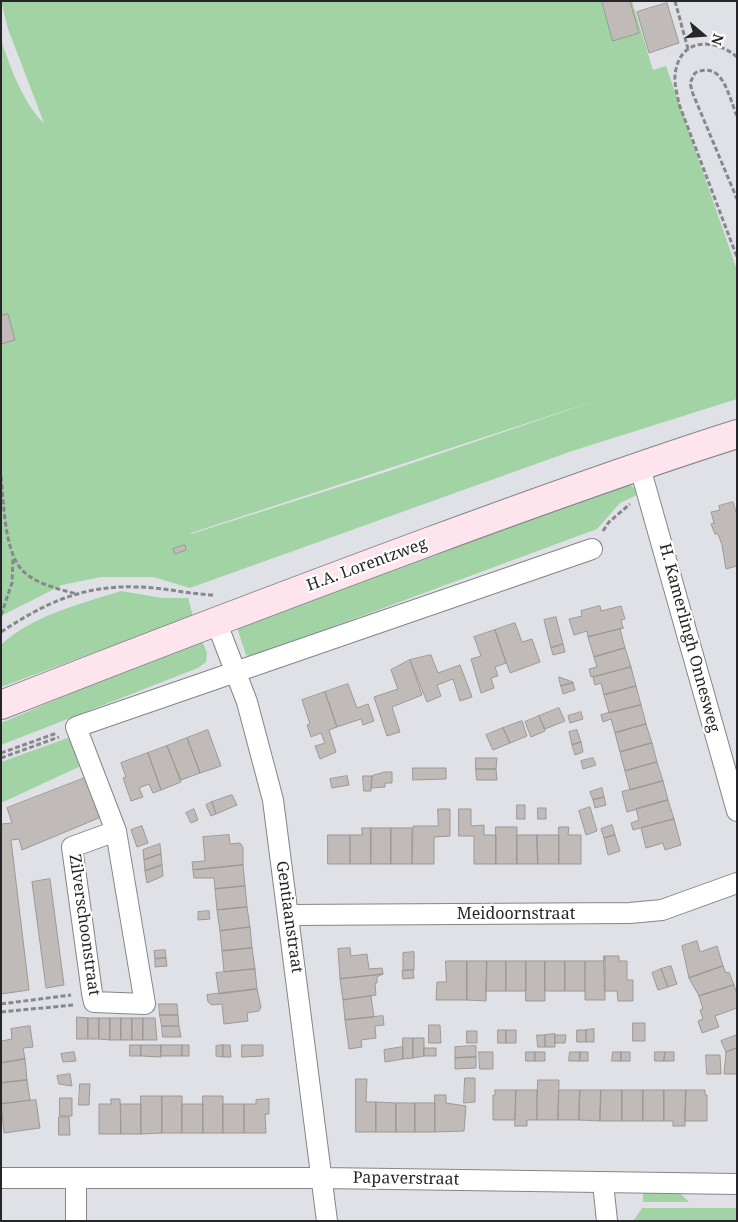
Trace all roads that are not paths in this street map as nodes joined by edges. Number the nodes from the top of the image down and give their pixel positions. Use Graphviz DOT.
graph roads {
  1 [pos="737,434"];
  2 [pos="639,464"];
  3 [pos="592,549"];
  4 [pos="218,608"];
  5 [pos="237,673"];
  6 [pos="1,705"];
  7 [pos="737,812"];
  8 [pos="116,831"];
  9 [pos="737,883"];
  10 [pos="290,915"];
  11 [pos="1,1178"];
  12 [pos="76,1178"];
  13 [pos="323,1178"];
  14 [pos="603,1183"];
  15 [pos="737,1184"];
  16 [pos="76,1221"];
  17 [pos="327,1221"];
  18 [pos="607,1221"];
  1 -- 2 [label="street, H.A. Lorentzweg"];
  2 -- 4 [label="street, H.A. Lorentzweg"];
  2 -- 7 [label="street, H. Kamerlingh Onnesweg"];
  3 -- 5 [label="street"];
  4 -- 5 [label="street, Gentiaanstraat"];
  4 -- 6 [label="street, H.A. Lorentzweg"];
  5 -- 8 [label="street, Zilverschoonstraat"];
  5 -- 10 [label="street, Gentiaanstraat"];
  8 -- 8 [label="street, Zilverschoonstraat"];
  9 -- 10 [label="street, Meidoornstraat"];
  10 -- 13 [label="street, Gentiaanstraat"];
  11 -- 12 [label="street, Papaverstraat"];
  12 -- 13 [label="street, Papaverstraat"];
  12 -- 16 [label="street"];
  13 -- 14 [label="street, Papaverstraat"];
  13 -- 17 [label="street, Gentiaanstraat"];
  14 -- 15 [label="street, Papaverstraat"];
  14 -- 18 [label="street"];
}
